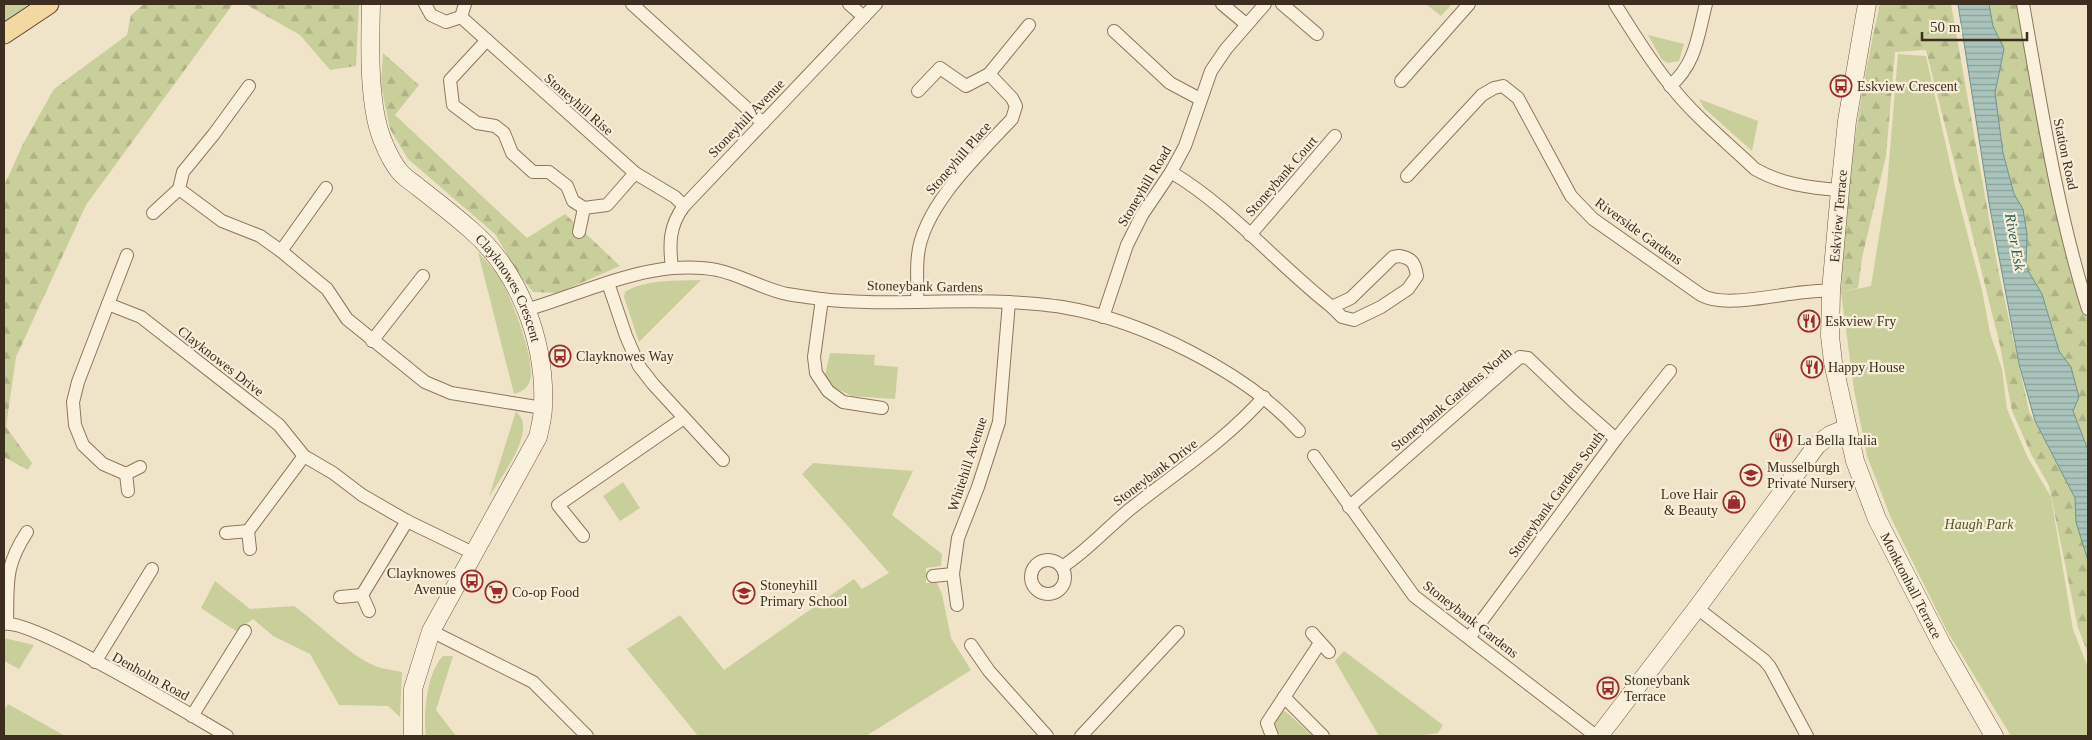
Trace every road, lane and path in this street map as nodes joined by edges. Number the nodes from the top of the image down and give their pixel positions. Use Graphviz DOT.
graph roads {
  1 [pos="49,4"];
  2 [pos="370,4"];
  3 [pos="425,4"];
  4 [pos="465,4"];
  5 [pos="632,4"];
  6 [pos="850,4"];
  7 [pos="876,4"];
  8 [pos="1222,4"];
  9 [pos="1265,4"];
  10 [pos="1282,4"];
  11 [pos="1469,4"];
  12 [pos="1615,4"];
  13 [pos="1706,4"];
  14 [pos="1868,4"];
  15 [pos="2022,4"];
  16 [pos="864,17"];
  17 [pos="461,18"];
  18 [pos="1246,24"];
  19 [pos="1029,25"];
  20 [pos="1114,31"];
  21 [pos="4,34"];
  22 [pos="1317,34"];
  23 [pos="486,40"];
  24 [pos="989,74"];
  25 [pos="1401,81"];
  26 [pos="249,86"];
  27 [pos="1670,86"];
  28 [pos="918,91"];
  29 [pos="1200,99"];
  30 [pos="763,123"];
  31 [pos="1335,136"];
  32 [pos="1171,172"];
  33 [pos="635,173"];
  34 [pos="1407,176"];
  35 [pos="326,188"];
  36 [pos="179,189"];
  37 [pos="1840,190"];
  38 [pos="684,206"];
  39 [pos="584,208"];
  40 [pos="153,213"];
  41 [pos="579,232"];
  42 [pos="1250,235"];
  43 [pos="281,251"];
  44 [pos="127,255"];
  45 [pos="672,268"];
  46 [pos="423,276"];
  47 [pos="608,283"];
  48 [pos="1831,291"];
  49 [pos="822,299"];
  50 [pos="917,301"];
  51 [pos="1009,302"];
  52 [pos="108,304"];
  53 [pos="1332,307"];
  54 [pos="2088,309"];
  55 [pos="526,310"];
  56 [pos="1103,317"];
  57 [pos="372,341"];
  58 [pos="1670,371"];
  59 [pos="1264,397"];
  60 [pos="876,404"];
  61 [pos="543,408"];
  62 [pos="684,418"];
  63 [pos="1847,428"];
  64 [pos="1299,431"];
  65 [pos="1616,439"];
  66 [pos="304,456"];
  67 [pos="1314,456"];
  68 [pos="723,460"];
  69 [pos="140,467"];
  70 [pos="126,474"];
  71 [pos="128,492"];
  72 [pos="1349,507"];
  73 [pos="407,521"];
  74 [pos="248,531"];
  75 [pos="27,532"];
  76 [pos="226,533"];
  77 [pos="583,536"];
  78 [pos="250,549"];
  79 [pos="473,553"];
  80 [pos="1062,567"];
  81 [pos="152,569"];
  82 [pos="953,574"];
  83 [pos="934,576"];
  84 [pos="362,595"];
  85 [pos="340,597"];
  86 [pos="957,605"];
  87 [pos="1697,608"];
  88 [pos="369,611"];
  89 [pos="6,624"];
  90 [pos="244,631"];
  91 [pos="431,631"];
  92 [pos="1178,632"];
  93 [pos="1469,638"];
  94 [pos="1321,643"];
  95 [pos="971,645"];
  96 [pos="95,662"];
  97 [pos="1284,697"];
  98 [pos="192,716"];
  99 [pos="227,736"];
  100 [pos="413,736"];
  101 [pos="587,736"];
  102 [pos="1047,736"];
  103 [pos="1081,736"];
  104 [pos="1272,736"];
  105 [pos="1323,736"];
  106 [pos="1598,736"];
  107 [pos="1808,736"];
  108 [pos="1994,736"];
  1 -- 21 [label="main road"];
  2 -- 55 [label="street, Clayknowes Crescent"];
  3 -- 17 [label="street"];
  4 -- 17 [label="street"];
  5 -- 30 [label="street"];
  6 -- 16 [label="street"];
  7 -- 16 [label="street, Stoneyhill Avenue"];
  8 -- 18 [label="street"];
  9 -- 18 [label="street, Stoneyhill Road"];
  10 -- 22 [label="street"];
  11 -- 25 [label="street"];
  12 -- 27 [label="street"];
  13 -- 27 [label="street"];
  14 -- 37 [label="street, Eskview Terrace"];
  15 -- 54 [label="street, Station Road"];
  16 -- 30 [label="street, Stoneyhill Avenue"];
  17 -- 23 [label="street, Stoneyhill Rise"];
  18 -- 29 [label="street, Stoneyhill Road"];
  19 -- 24 [label="street"];
  20 -- 29 [label="street"];
  23 -- 33 [label="street, Stoneyhill Rise"];
  23 -- 39 [label="street"];
  24 -- 28 [label="street"];
  24 -- 50 [label="street, Stoneyhill Place"];
  26 -- 36 [label="street"];
  27 -- 37 [label="street"];
  29 -- 32 [label="street, Stoneyhill Road"];
  30 -- 38 [label="street, Stoneyhill Avenue"];
  31 -- 42 [label="street, Stoneybank Court"];
  32 -- 42 [label="street, Stoneybank Court"];
  32 -- 56 [label="street, Stoneyhill Road"];
  33 -- 38 [label="street, Stoneyhill Rise"];
  33 -- 39 [label="street"];
  34 -- 48 [label="street, Riverside Gardens"];
  35 -- 43 [label="street"];
  36 -- 40 [label="street"];
  36 -- 43 [label="street"];
  37 -- 48 [label="street, Eskview Terrace"];
  38 -- 45 [label="street, Stoneyhill Avenue"];
  39 -- 41 [label="street"];
  42 -- 53 [label="street, Stoneybank Court"];
  43 -- 57 [label="street"];
  44 -- 52 [label="street"];
  45 -- 47 [label="street, Stoneybank Gardens"];
  45 -- 49 [label="street, Stoneybank Gardens"];
  46 -- 57 [label="street"];
  47 -- 55 [label="street, Stoneybank Gardens"];
  47 -- 62 [label="street"];
  48 -- 63 [label="street, Eskview Terrace"];
  49 -- 50 [label="street, Stoneybank Gardens"];
  49 -- 60 [label="street"];
  50 -- 51 [label="street, Stoneybank Gardens"];
  51 -- 56 [label="street, Stoneybank Gardens"];
  51 -- 82 [label="street, Whitehill Avenue"];
  52 -- 66 [label="street, Clayknowes Drive"];
  52 -- 70 [label="street"];
  53 -- 53 [label="street, Stoneybank Court"];
  55 -- 61 [label="street, Clayknowes Crescent"];
  56 -- 59 [label="street, Stoneybank Gardens"];
  57 -- 61 [label="street"];
  58 -- 65 [label="street, Stoneybank Gardens South"];
  59 -- 64 [label="street, Stoneybank Gardens"];
  59 -- 80 [label="street, Stoneybank Drive"];
  61 -- 79 [label="street, Clayknowes Crescent"];
  62 -- 68 [label="street"];
  62 -- 77 [label="street"];
  63 -- 87 [label="street"];
  63 -- 108 [label="street, Monktonhall Terrace"];
  65 -- 72 [label="street, Stoneybank Gardens North"];
  65 -- 93 [label="street, Stoneybank Gardens South"];
  66 -- 73 [label="street, Clayknowes Drive"];
  66 -- 74 [label="street"];
  67 -- 72 [label="street, Stoneybank Gardens"];
  69 -- 70 [label="street"];
  70 -- 71 [label="street"];
  72 -- 93 [label="street, Stoneybank Gardens"];
  73 -- 79 [label="street, Clayknowes Drive"];
  73 -- 84 [label="street"];
  74 -- 76 [label="street"];
  74 -- 78 [label="street"];
  75 -- 89 [label="street, Denholm Road"];
  79 -- 91 [label="street, Clayknowes Crescent"];
  81 -- 96 [label="street, Denholm Road"];
  82 -- 83 [label="street"];
  82 -- 86 [label="street, Whitehill Avenue"];
  84 -- 85 [label="street"];
  84 -- 88 [label="street"];
  87 -- 106 [label="street"];
  87 -- 107 [label="street"];
  89 -- 96 [label="street, Denholm Road"];
  90 -- 98 [label="street, Denholm Road"];
  91 -- 100 [label="street, Clayknowes Crescent"];
  91 -- 101 [label="street"];
  92 -- 103 [label="street"];
  93 -- 106 [label="street, Stoneybank Gardens"];
  94 -- 97 [label="street"];
  95 -- 102 [label="street"];
  96 -- 98 [label="street, Denholm Road"];
  97 -- 104 [label="street"];
  97 -- 105 [label="street"];
  98 -- 99 [label="street, Denholm Road"];
}
